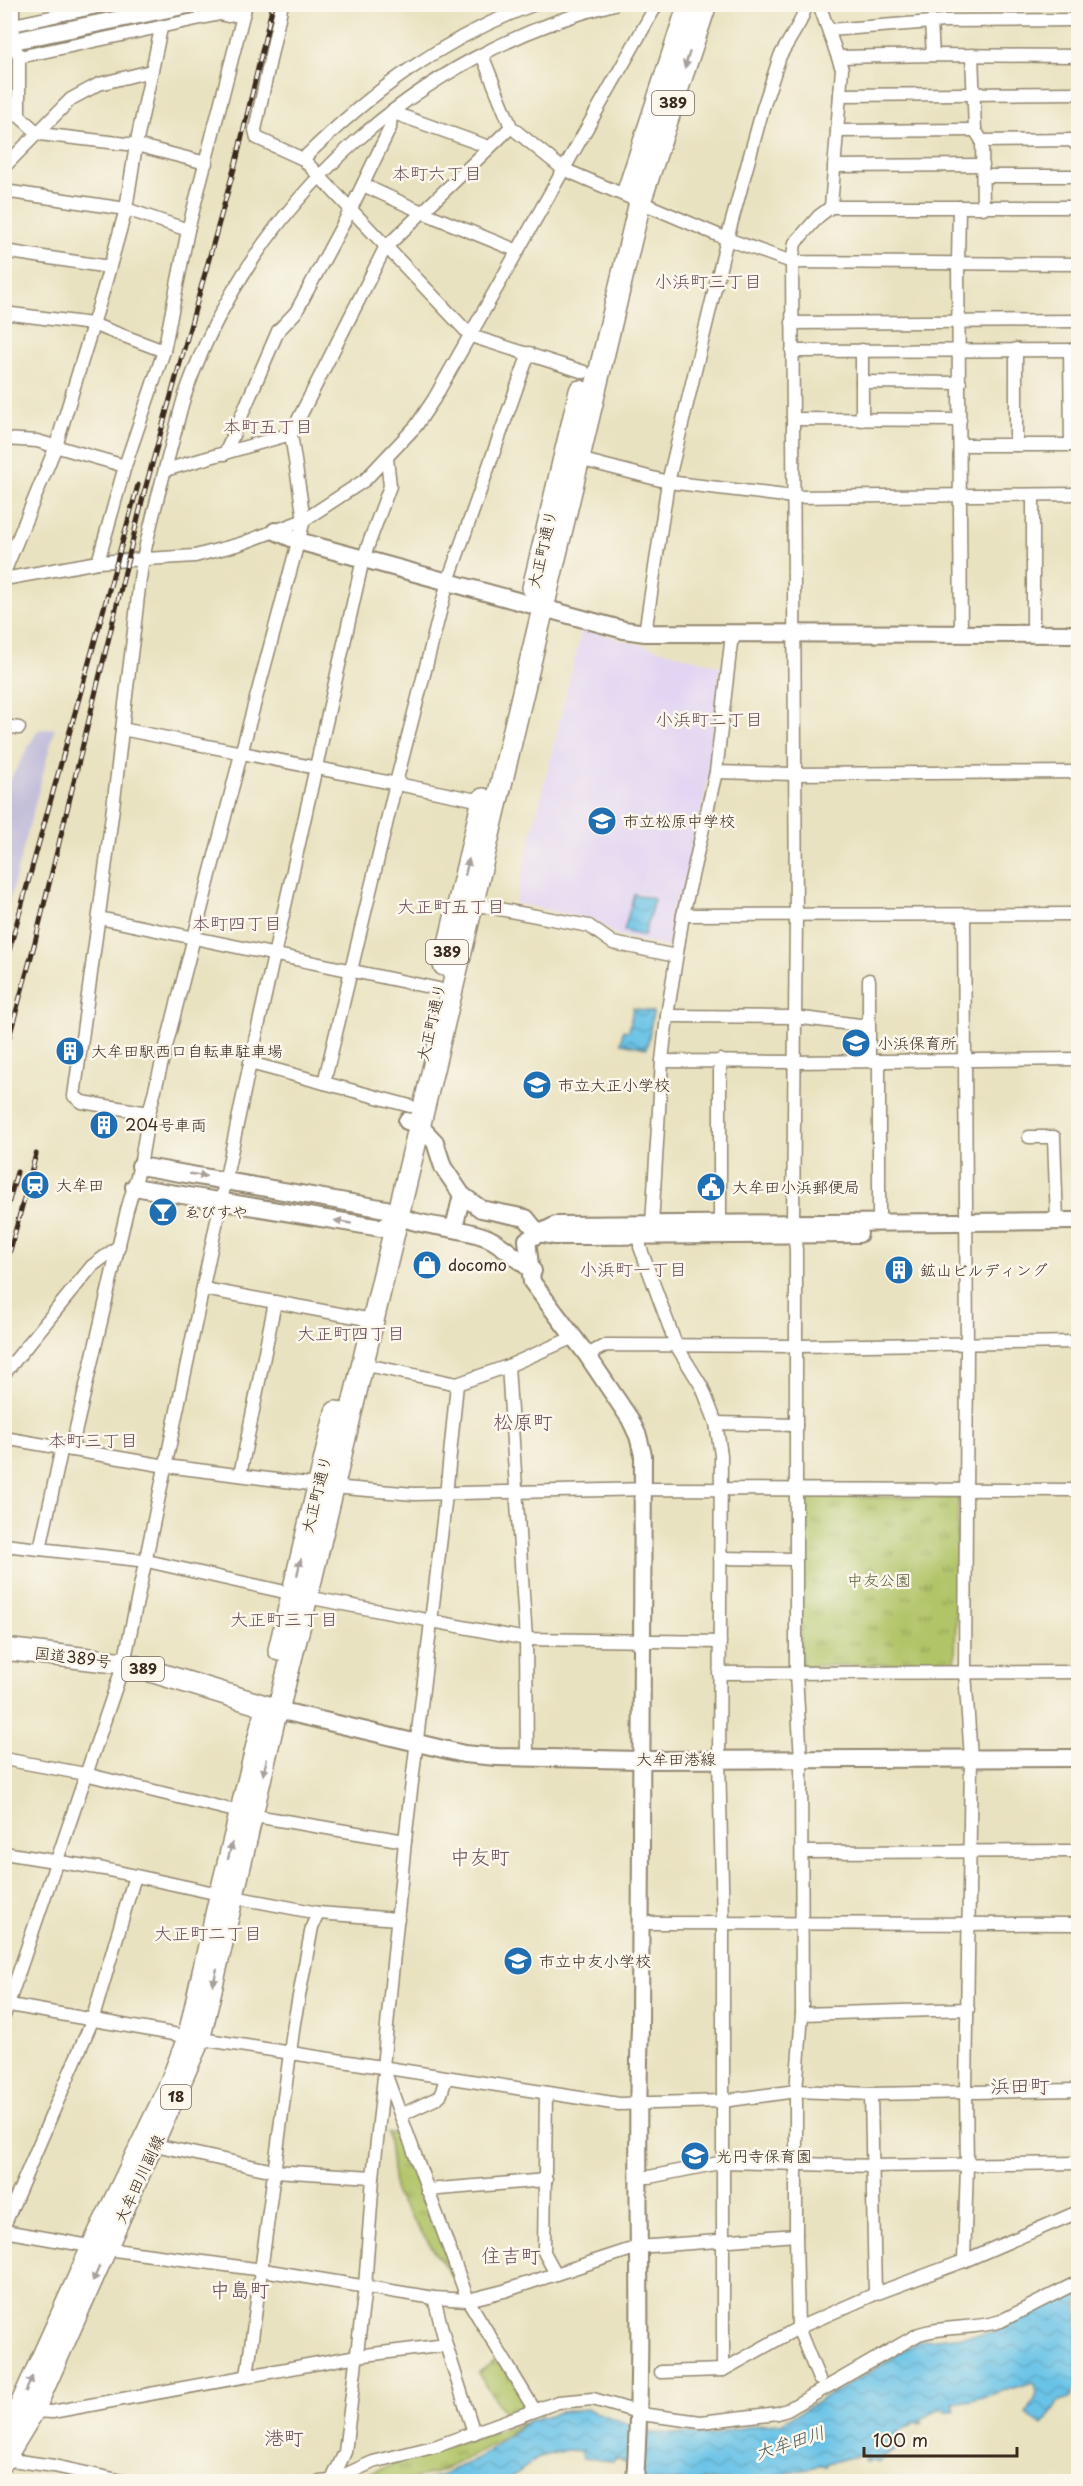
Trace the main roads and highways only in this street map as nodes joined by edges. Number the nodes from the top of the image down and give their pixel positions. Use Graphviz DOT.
graph roads {
  1 [pos="689,4"];
  2 [pos="706,4"];
  3 [pos="633,200"];
  4 [pos="537,605"];
  5 [pos="466,903"];
  6 [pos="412,1117"];
  7 [pos="366,1318"];
  8 [pos="326,1486"];
  9 [pos="4,1649"];
  10 [pos="272,1708"];
  11 [pos="194,2038"];
  12 [pos="99,2248"];
  13 [pos="5,2460"];
  1 -- 3 [label="highway, 389"];
  2 -- 3 [label="highway, 389, one-way"];
  3 -- 4 [label="highway, 大正町通り / 389"];
  3 -- 4 [label="highway, 大正町通り / 389"];
  4 -- 5 [label="highway, 大正町通り / 389"];
  5 -- 4 [label="highway, 大正町通り / 389, one-way"];
  5 -- 6 [label="highway, 大正町通り / 389"];
  5 -- 6 [label="highway, 大正町通り / 389"];
  6 -- 7 [label="highway, 大正町通り / 389"];
  7 -- 8 [label="highway, 大正町通り / 389"];
  7 -- 8 [label="highway, 大正町通り / 389"];
  8 -- 10 [label="highway, 大正町通り / 389"];
  9 -- 10 [label="highway, 国道389号 / 389"];
  10 -- 11 [label="main road, 大牟田川副線 / 18"];
  11 -- 12 [label="main road, 大牟田川副線 / 18"];
  11 -- 12 [label="main road, 大牟田川副線 / 18"];
  12 -- 13 [label="main road, 大牟田川副線 / 18, one-way"];
  13 -- 12 [label="main road, 大牟田川副線 / 18, one-way"];
}
